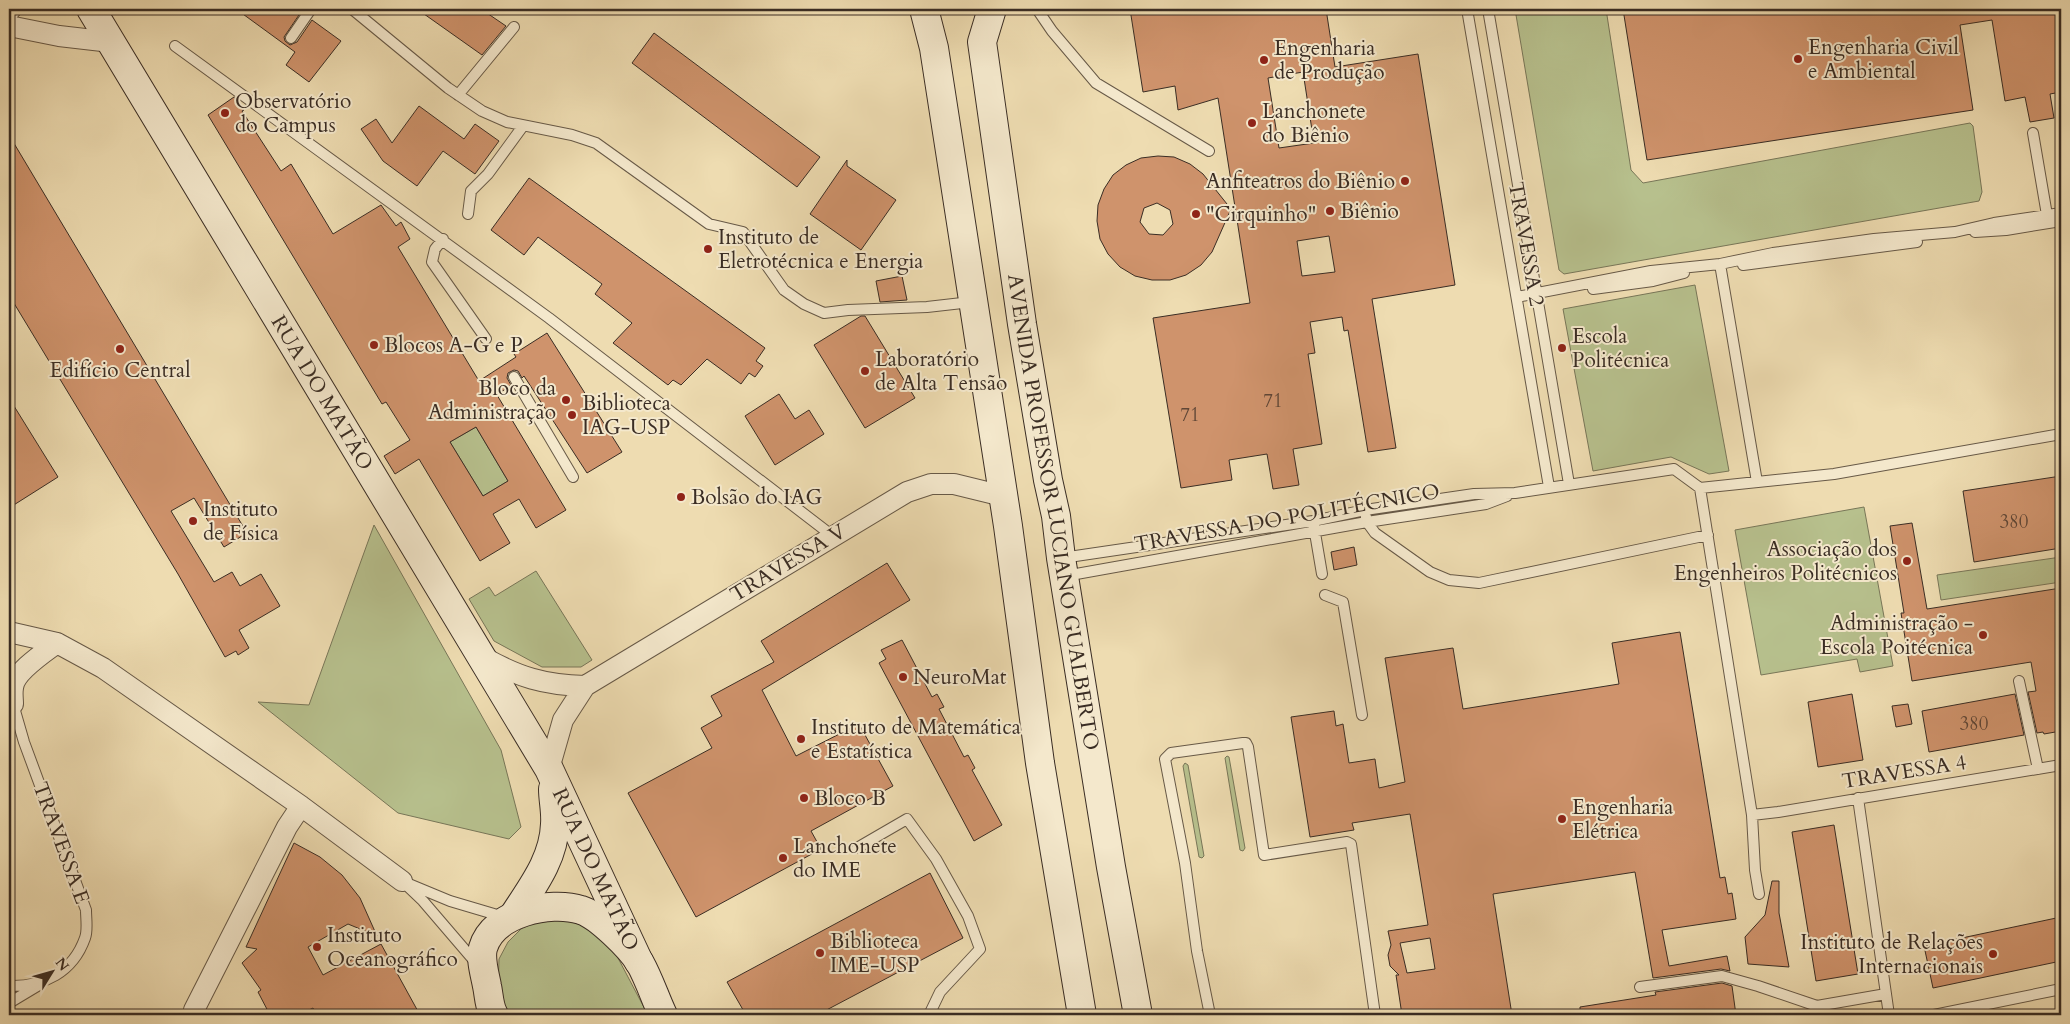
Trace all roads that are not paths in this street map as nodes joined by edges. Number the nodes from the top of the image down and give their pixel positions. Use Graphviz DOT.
graph roads {
  1 [pos="91,9"];
  2 [pos="311,9"];
  3 [pos="352,9"];
  4 [pos="924,9"];
  5 [pos="992,9"];
  6 [pos="1036,9"];
  7 [pos="1467,9"];
  8 [pos="1488,9"];
  9 [pos="9,26"];
  10 [pos="514,27"];
  11 [pos="291,38"];
  12 [pos="111,42"];
  13 [pos="175,46"];
  14 [pos="458,95"];
  15 [pos="523,126"];
  16 [pos="2033,133"];
  17 [pos="1209,151"];
  18 [pos="2061,213"];
  19 [pos="468,214"];
  20 [pos="2047,215"];
  21 [pos="2061,221"];
  22 [pos="1955,232"];
  23 [pos="443,239"];
  24 [pos="1720,264"];
  25 [pos="1537,294"];
  26 [pos="1517,297"];
  27 [pos="973,302"];
  28 [pos="486,339"];
  29 [pos="514,377"];
  30 [pos="2061,434"];
  31 [pos="573,477"];
  32 [pos="1757,482"];
  33 [pos="1569,484"];
  34 [pos="1549,486"];
  35 [pos="1700,488"];
  36 [pos="1515,493"];
  37 [pos="1003,496"];
  38 [pos="1365,510"];
  39 [pos="1313,521"];
  40 [pos="1368,522"];
  41 [pos="1315,532"];
  42 [pos="1708,535"];
  43 [pos="834,537"];
  44 [pos="1063,567"];
  45 [pos="1322,574"];
  46 [pos="1325,595"];
  47 [pos="9,632"];
  48 [pos="57,643"];
  49 [pos="482,656"];
  50 [pos="2019,681"];
  51 [pos="584,686"];
  52 [pos="14,704"];
  53 [pos="1362,715"];
  54 [pos="2061,765"];
  55 [pos="2038,769"];
  56 [pos="551,772"];
  57 [pos="1858,798"];
  58 [pos="301,806"];
  59 [pos="1752,815"];
  60 [pos="857,848"];
  61 [pos="402,881"];
  62 [pos="1759,894"];
  63 [pos="512,917"];
  64 [pos="640,962"];
  65 [pos="484,971"];
  66 [pos="42,983"];
  67 [pos="9,986"];
  68 [pos="1640,987"];
  69 [pos="2061,989"];
  70 [pos="1886,994"];
  71 [pos="9,1003"];
  72 [pos="194,1010"];
  73 [pos="494,1015"];
  74 [pos="663,1015"];
  75 [pos="929,1015"];
  76 [pos="1082,1015"];
  77 [pos="1138,1015"];
  78 [pos="1210,1015"];
  79 [pos="1376,1015"];
  80 [pos="1889,1015"];
  81 [pos="1934,1015"];
  1 -- 12 [label="street, RUA DO MATÃO"];
  2 -- 11 [label="lane"];
  3 -- 14 [label="lane"];
  4 -- 27 [label="street"];
  5 -- 44 [label="street, AVENIDA PROFESSOR LUCIANO GUALBERTO"];
  6 -- 17 [label="lane"];
  7 -- 26 [label="lane, TRAVESSA 2"];
  8 -- 25 [label="lane, TRAVESSA 2"];
  9 -- 12 [label="street"];
  10 -- 14 [label="lane"];
  12 -- 49 [label="street, RUA DO MATÃO"];
  13 -- 23 [label="lane"];
  14 -- 15 [label="lane"];
  15 -- 19 [label="lane"];
  15 -- 27 [label="lane"];
  16 -- 20 [label="lane"];
  18 -- 20 [label="lane"];
  20 -- 22 [label="lane"];
  21 -- 22 [label="lane"];
  22 -- 24 [label="lane"];
  23 -- 28 [label="lane"];
  23 -- 43 [label="lane"];
  24 -- 25 [label="lane"];
  24 -- 32 [label="lane"];
  25 -- 26 [label="lane"];
  25 -- 33 [label="lane, TRAVESSA 2"];
  26 -- 34 [label="lane, TRAVESSA 2"];
  27 -- 37 [label="street"];
  29 -- 31 [label="lane"];
  30 -- 32 [label="lane"];
  32 -- 35 [label="lane"];
  33 -- 34 [label="lane, TRAVESSA DO POLITÉCNICO"];
  33 -- 35 [label="lane, TRAVESSA DO POLITÉCNICO"];
  34 -- 36 [label="lane, TRAVESSA DO POLITÉCNICO"];
  35 -- 42 [label="lane"];
  36 -- 38 [label="lane, TRAVESSA DO POLITÉCNICO"];
  36 -- 40 [label="lane, TRAVESSA DO POLITÉCNICO"];
  37 -- 43 [label="street, TRAVESSA V"];
  37 -- 76 [label="street"];
  38 -- 39 [label="lane, TRAVESSA DO POLITÉCNICO"];
  38 -- 40 [label="lane"];
  39 -- 41 [label="lane"];
  39 -- 44 [label="lane, TRAVESSA DO POLITÉCNICO"];
  40 -- 41 [label="lane, TRAVESSA DO POLITÉCNICO"];
  40 -- 42 [label="lane"];
  41 -- 44 [label="lane, TRAVESSA DO POLITÉCNICO"];
  41 -- 45 [label="lane"];
  42 -- 59 [label="lane"];
  43 -- 51 [label="street, TRAVESSA V"];
  44 -- 77 [label="street, AVENIDA PROFESSOR LUCIANO GUALBERTO"];
  46 -- 53 [label="lane"];
  47 -- 48 [label="street"];
  48 -- 52 [label="street, TRAVESSA E"];
  48 -- 58 [label="street"];
  49 -- 51 [label="street"];
  49 -- 56 [label="street, RUA DO MATÃO"];
  50 -- 55 [label="lane"];
  51 -- 56 [label="street, TRAVESSA V"];
  52 -- 66 [label="lane, TRAVESSA E"];
  54 -- 55 [label="lane, TRAVESSA 4"];
  55 -- 57 [label="lane, TRAVESSA 4"];
  56 -- 63 [label="street, RUA DO MATÃO"];
  56 -- 64 [label="street, RUA DO MATÃO"];
  57 -- 59 [label="lane, TRAVESSA 4"];
  57 -- 70 [label="lane"];
  58 -- 61 [label="street"];
  58 -- 72 [label="street"];
  59 -- 62 [label="lane"];
  60 -- 75 [label="lane"];
  61 -- 63 [label="lane"];
  61 -- 65 [label="lane"];
  63 -- 64 [label="street"];
  63 -- 65 [label="street"];
  64 -- 74 [label="street, RUA DO MATÃO"];
  65 -- 73 [label="street"];
  66 -- 67 [label="lane, TRAVESSA E"];
  66 -- 71 [label="lane"];
  68 -- 70 [label="lane"];
  69 -- 81 [label="lane"];
  70 -- 80 [label="lane"];
  78 -- 79 [label="lane"];
}
